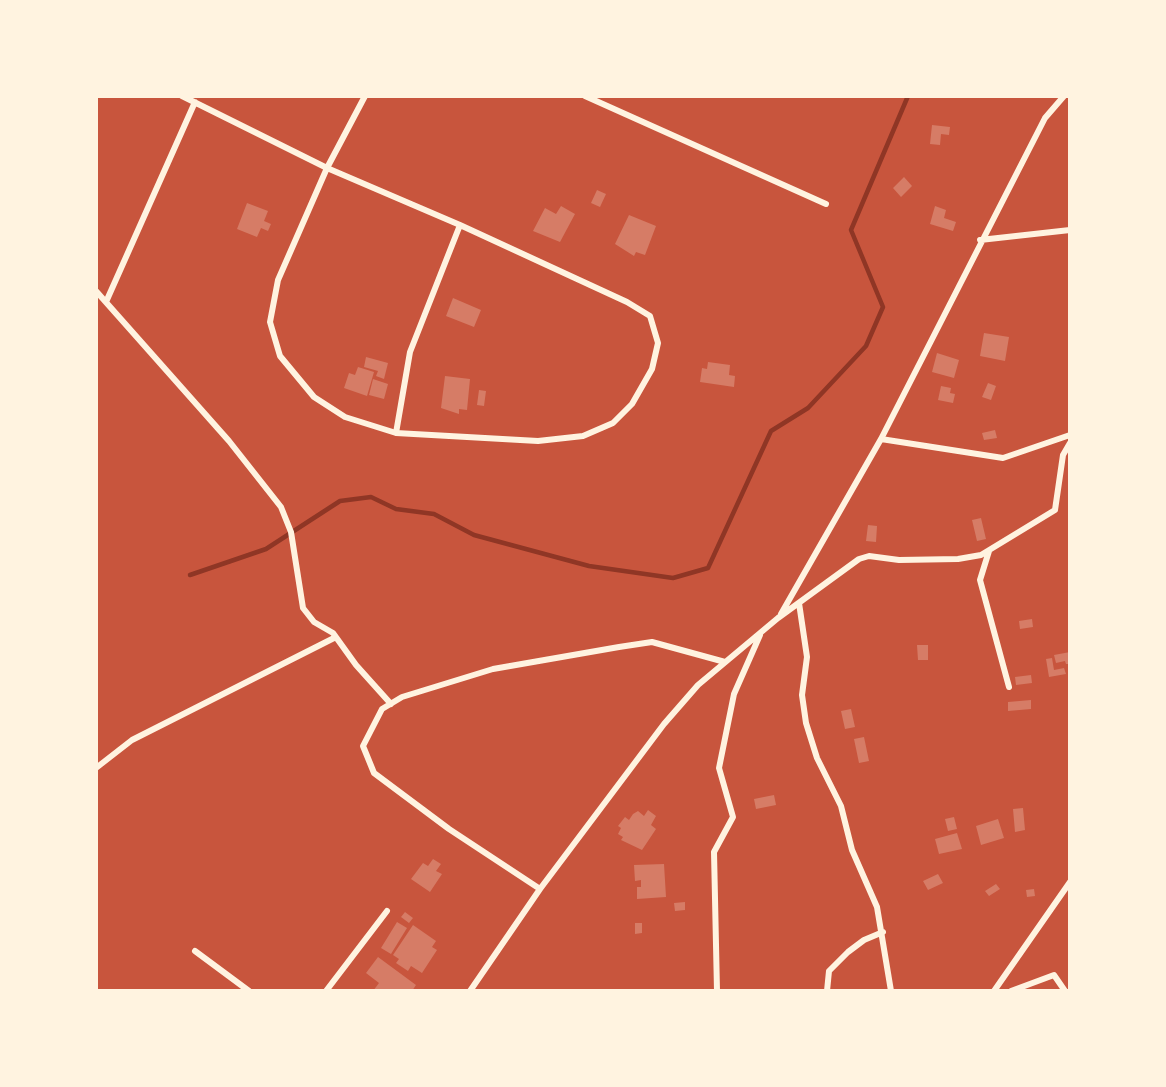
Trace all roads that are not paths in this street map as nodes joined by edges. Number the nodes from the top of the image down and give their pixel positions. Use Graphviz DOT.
graph roads {
  1 [pos="182,96"];
  2 [pos="365,96"];
  3 [pos="585,96"];
  4 [pos="1064,96"];
  5 [pos="195,102"];
  6 [pos="327,168"];
  7 [pos="826,204"];
  8 [pos="460,225"];
  9 [pos="1070,230"];
  10 [pos="980,240"];
  11 [pos="96,291"];
  12 [pos="106,302"];
  13 [pos="396,433"];
  14 [pos="1070,435"];
  15 [pos="881,439"];
  16 [pos="1070,443"];
  17 [pos="989,551"];
  18 [pos="799,603"];
  19 [pos="778,618"];
  20 [pos="761,633"];
  21 [pos="336,637"];
  22 [pos="725,662"];
  23 [pos="1009,687"];
  24 [pos="391,704"];
  25 [pos="96,768"];
  26 [pos="1070,882"];
  27 [pos="540,889"];
  28 [pos="387,911"];
  29 [pos="883,932"];
  30 [pos="195,951"];
  31 [pos="248,991"];
  32 [pos="326,991"];
  33 [pos="470,991"];
  34 [pos="717,991"];
  35 [pos="827,991"];
  36 [pos="891,991"];
  37 [pos="994,991"];
  38 [pos="1011,991"];
  39 [pos="1065,991"];
  1 -- 5 [label="street"];
  2 -- 6 [label="street"];
  3 -- 7 [label="street"];
  4 -- 10 [label="street"];
  5 -- 6 [label="street"];
  5 -- 12 [label="street"];
  6 -- 8 [label="street"];
  6 -- 13 [label="street"];
  8 -- 13 [label="street"];
  8 -- 13 [label="street"];
  9 -- 10 [label="street"];
  10 -- 15 [label="street"];
  11 -- 12 [label="street"];
  12 -- 21 [label="street"];
  14 -- 15 [label="street"];
  15 -- 19 [label="street"];
  16 -- 17 [label="street"];
  17 -- 18 [label="street"];
  17 -- 23 [label="street"];
  18 -- 19 [label="street"];
  18 -- 29 [label="street"];
  19 -- 20 [label="street"];
  20 -- 22 [label="street"];
  20 -- 34 [label="street"];
  21 -- 24 [label="street"];
  21 -- 25 [label="street"];
  22 -- 24 [label="street"];
  22 -- 27 [label="street"];
  24 -- 27 [label="street"];
  26 -- 37 [label="street"];
  27 -- 33 [label="street"];
  28 -- 32 [label="street"];
  29 -- 35 [label="street"];
  29 -- 36 [label="street"];
  30 -- 31 [label="street"];
  38 -- 39 [label="street"];
}
